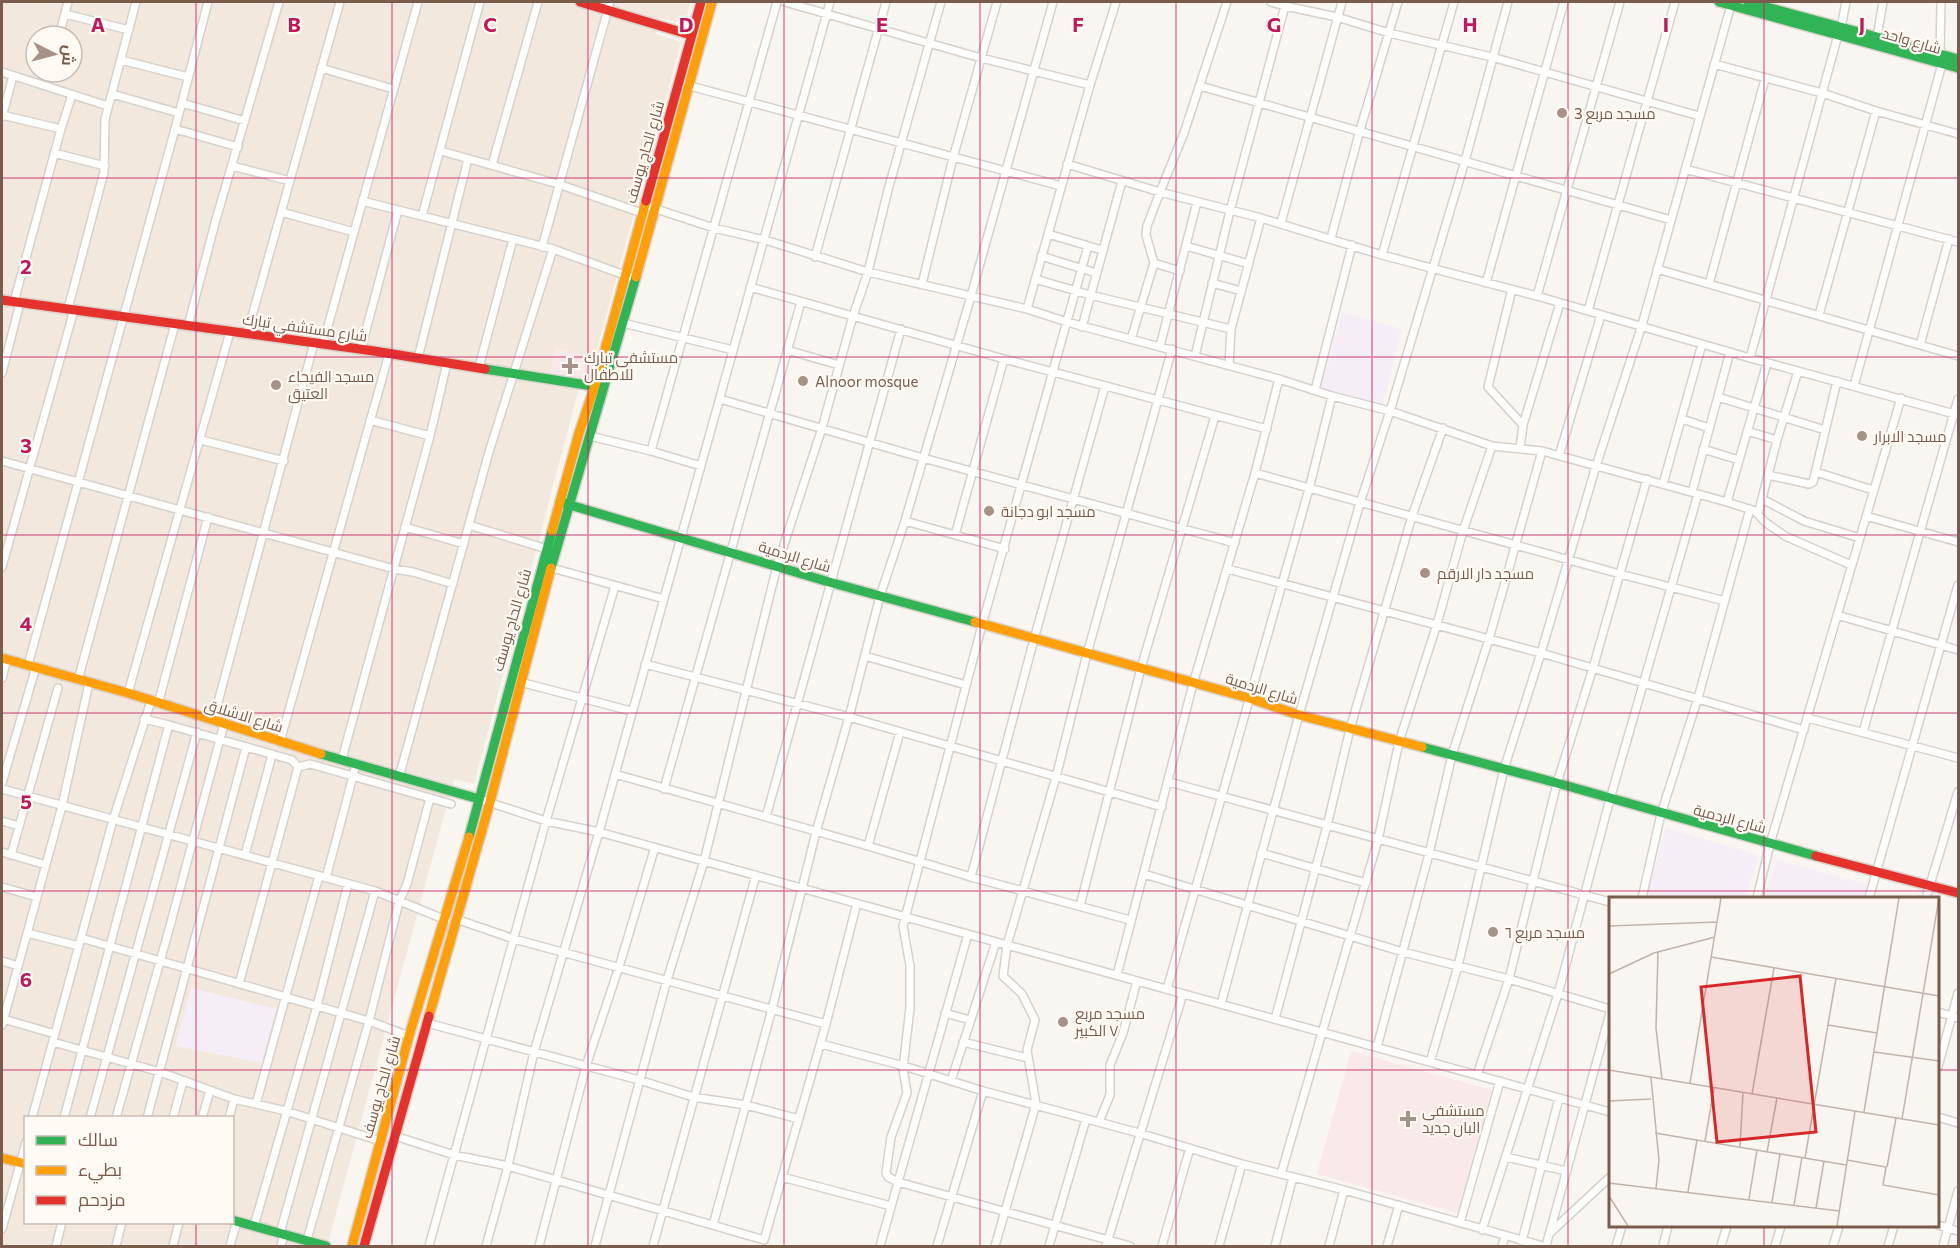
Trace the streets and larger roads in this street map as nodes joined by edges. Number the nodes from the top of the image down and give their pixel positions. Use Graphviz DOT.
graph roads {
  1 [pos="68,2"];
  2 [pos="136,2"];
  3 [pos="208,2"];
  4 [pos="279,2"];
  5 [pos="340,2"];
  6 [pos="418,2"];
  7 [pos="480,2"];
  8 [pos="538,2"];
  9 [pos="581,2"];
  10 [pos="701,2"];
  11 [pos="712,2"];
  12 [pos="777,2"];
  13 [pos="785,2"];
  14 [pos="830,2"];
  15 [pos="886,2"];
  16 [pos="941,2"];
  17 [pos="997,2"];
  18 [pos="1053,2"];
  19 [pos="1116,2"];
  20 [pos="1227,2"];
  21 [pos="1271,2"];
  22 [pos="1342,2"];
  23 [pos="1398,2"];
  24 [pos="1454,2"];
  25 [pos="1508,2"];
  26 [pos="1564,2"];
  27 [pos="1620,2"];
  28 [pos="1675,2"];
  29 [pos="1719,2"];
  30 [pos="1748,2"];
  31 [pos="1846,2"];
  32 [pos="1883,2"];
  33 [pos="1941,2"];
  34 [pos="1286,4"];
  35 [pos="1731,5"];
  36 [pos="1778,5"];
  37 [pos="609,6"];
  38 [pos="65,14"];
  39 [pos="827,14"];
  40 [pos="1337,17"];
  41 [pos="62,24"];
  42 [pos="878,29"];
  43 [pos="129,30"];
  44 [pos="1839,31"];
  45 [pos="1389,33"];
  46 [pos="691,35"];
  47 [pos="1877,37"];
  48 [pos="929,44"];
  49 [pos="1440,46"];
  50 [pos="1492,57"];
  51 [pos="981,58"];
  52 [pos="1941,59"];
  53 [pos="121,60"];
  54 [pos="1956,63"];
  55 [pos="1714,64"];
  56 [pos="321,68"];
  57 [pos="2,72"];
  58 [pos="1034,72"];
  59 [pos="1543,72"];
  60 [pos="13,76"];
  61 [pos="189,77"];
  62 [pos="1765,79"];
  63 [pos="1090,85"];
  64 [pos="690,86"];
  65 [pos="1200,86"];
  66 [pos="1596,87"];
  67 [pos="393,89"];
  68 [pos="1822,93"];
  69 [pos="111,94"];
  70 [pos="72,95"];
  71 [pos="750,101"];
  72 [pos="1648,101"];
  73 [pos="182,103"];
  74 [pos="1258,103"];
  75 [pos="108,106"];
  76 [pos="1876,111"];
  77 [pos="179,113"];
  78 [pos="798,114"];
  79 [pos="2,116"];
  80 [pos="1699,116"];
  81 [pos="1310,117"];
  82 [pos="244,121"];
  83 [pos="1926,125"];
  84 [pos="61,129"];
  85 [pos="175,129"];
  86 [pos="851,129"];
  87 [pos="1360,130"];
  88 [pos="1959,134"];
  89 [pos="903,143"];
  90 [pos="1412,146"];
  91 [pos="238,147"];
  92 [pos="441,151"];
  93 [pos="54,153"];
  94 [pos="953,158"];
  95 [pos="468,159"];
  96 [pos="1465,161"];
  97 [pos="1068,164"];
  98 [pos="492,165"];
  99 [pos="105,166"];
  100 [pos="232,166"];
  101 [pos="1685,169"];
  102 [pos="1005,172"];
  103 [pos="1515,175"];
  104 [pos="290,181"];
  105 [pos="1122,181"];
  106 [pos="1738,183"];
  107 [pos="558,184"];
  108 [pos="1061,186"];
  109 [pos="1567,189"];
  110 [pos="1160,192"];
  111 [pos="1794,199"];
  112 [pos="362,201"];
  113 [pos="1197,202"];
  114 [pos="1620,204"];
  115 [pos="647,209"];
  116 [pos="398,210"];
  117 [pos="1230,211"];
  118 [pos="281,212"];
  119 [pos="1849,213"];
  120 [pos="422,216"];
  121 [pos="1261,218"];
  122 [pos="1671,220"];
  123 [pos="1281,223"];
  124 [pos="451,224"];
  125 [pos="1899,225"];
  126 [pos="714,228"];
  127 [pos="354,232"];
  128 [pos="1048,234"];
  129 [pos="1331,238"];
  130 [pos="513,239"];
  131 [pos="1949,239"];
  132 [pos="765,240"];
  133 [pos="1959,242"];
  134 [pos="1352,245"];
  135 [pos="1088,246"];
  136 [pos="1186,246"];
  137 [pos="542,247"];
  138 [pos="553,249"];
  139 [pos="1102,250"];
  140 [pos="1219,255"];
  141 [pos="1382,255"];
  142 [pos="1041,256"];
  143 [pos="815,257"];
  144 [pos="1154,263"];
  145 [pos="1249,264"];
  146 [pos="1432,268"];
  147 [pos="1082,269"];
  148 [pos="1657,269"];
  149 [pos="1180,271"];
  150 [pos="868,272"];
  151 [pos="1096,273"];
  152 [pos="631,277"];
  153 [pos="1035,279"];
  154 [pos="1212,283"];
  155 [pos="1486,283"];
  156 [pos="922,284"];
  157 [pos="1709,284"];
  158 [pos="750,287"];
  159 [pos="1512,289"];
  160 [pos="1076,291"];
  161 [pos="1241,291"];
  162 [pos="1090,295"];
  163 [pos="971,296"];
  164 [pos="1537,296"];
  165 [pos="2,300"];
  166 [pos="1765,300"];
  167 [pos="17,302"];
  168 [pos="801,302"];
  169 [pos="1560,303"];
  170 [pos="1139,306"];
  171 [pos="1027,309"];
  172 [pos="71,310"];
  173 [pos="1588,310"];
  174 [pos="1170,313"];
  175 [pos="1601,315"];
  176 [pos="1819,315"];
  177 [pos="853,316"];
  178 [pos="123,317"];
  179 [pos="1203,321"];
  180 [pos="1067,322"];
  181 [pos="623,323"];
  182 [pos="175,324"];
  183 [pos="1642,325"];
  184 [pos="188,326"];
  185 [pos="1082,327"];
  186 [pos="901,329"];
  187 [pos="1232,329"];
  188 [pos="1869,331"];
  189 [pos="230,332"];
  190 [pos="247,333"];
  191 [pos="683,336"];
  192 [pos="1131,339"];
  193 [pos="319,344"];
  194 [pos="1702,344"];
  195 [pos="955,345"];
  196 [pos="1920,345"];
  197 [pos="1160,346"];
  198 [pos="361,349"];
  199 [pos="1172,349"];
  200 [pos="733,350"];
  201 [pos="787,350"];
  202 [pos="1730,352"];
  203 [pos="389,354"];
  204 [pos="1195,356"];
  205 [pos="1959,356"];
  206 [pos="418,358"];
  207 [pos="1750,358"];
  208 [pos="1004,359"];
  209 [pos="447,363"];
  210 [pos="1767,363"];
  211 [pos="839,365"];
  212 [pos="1228,365"];
  213 [pos="479,367"];
  214 [pos="1798,371"];
  215 [pos="514,372"];
  216 [pos="1054,372"];
  217 [pos="2,373"];
  218 [pos="1279,379"];
  219 [pos="1837,381"];
  220 [pos="1105,386"];
  221 [pos="1854,386"];
  222 [pos="600,387"];
  223 [pos="1315,390"];
  224 [pos="1332,396"];
  225 [pos="1718,397"];
  226 [pos="1901,398"];
  227 [pos="720,399"];
  228 [pos="1959,399"];
  229 [pos="1159,401"];
  230 [pos="1754,408"];
  231 [pos="1390,411"];
  232 [pos="770,412"];
  233 [pos="1956,415"];
  234 [pos="1215,416"];
  235 [pos="1784,417"];
  236 [pos="1682,419"];
  237 [pos="370,420"];
  238 [pos="1524,425"];
  239 [pos="822,428"];
  240 [pos="1443,428"];
  241 [pos="1709,428"];
  242 [pos="1267,429"];
  243 [pos="1825,430"];
  244 [pos="1747,431"];
  245 [pos="430,436"];
  246 [pos="590,436"];
  247 [pos="201,440"];
  248 [pos="1777,440"];
  249 [pos="870,443"];
  250 [pos="1492,446"];
  251 [pos="1520,448"];
  252 [pos="1703,449"];
  253 [pos="651,451"];
  254 [pos="1542,451"];
  255 [pos="1559,456"];
  256 [pos="923,458"];
  257 [pos="1739,459"];
  258 [pos="2,461"];
  259 [pos="284,461"];
  260 [pos="1596,465"];
  261 [pos="700,466"];
  262 [pos="29,469"];
  263 [pos="972,471"];
  264 [pos="1816,472"];
  265 [pos="1256,473"];
  266 [pos="1768,475"];
  267 [pos="1647,479"];
  268 [pos="79,482"];
  269 [pos="1022,484"];
  270 [pos="1663,484"];
  271 [pos="1309,489"];
  272 [pos="1873,490"];
  273 [pos="1695,493"];
  274 [pos="128,495"];
  275 [pos="1073,499"];
  276 [pos="1762,499"];
  277 [pos="1360,502"];
  278 [pos="1727,502"];
  279 [pos="565,503"];
  280 [pos="1750,509"];
  281 [pos="180,510"];
  282 [pos="1126,514"];
  283 [pos="1758,514"];
  284 [pos="1412,516"];
  285 [pos="1866,516"];
  286 [pos="208,517"];
  287 [pos="904,521"];
  288 [pos="469,525"];
  289 [pos="405,527"];
  290 [pos="1182,529"];
  291 [pos="1463,531"];
  292 [pos="1919,531"];
  293 [pos="265,532"];
  294 [pos="955,535"];
  295 [pos="680,537"];
  296 [pos="1860,538"];
  297 [pos="1959,542"];
  298 [pos="1235,543"];
  299 [pos="464,544"];
  300 [pos="1516,546"];
  301 [pos="547,549"];
  302 [pos="1005,549"];
  303 [pos="333,552"];
  304 [pos="731,553"];
  305 [pos="1569,560"];
  306 [pos="1851,565"];
  307 [pos="777,566"];
  308 [pos="2,567"];
  309 [pos="552,568"];
  310 [pos="394,569"];
  311 [pos="1228,569"];
  312 [pos="1620,574"];
  313 [pos="829,582"];
  314 [pos="1282,583"];
  315 [pos="453,584"];
  316 [pos="1959,585"];
  317 [pos="615,586"];
  318 [pos="1671,588"];
  319 [pos="880,596"];
  320 [pos="1335,597"];
  321 [pos="664,598"];
  322 [pos="1725,601"];
  323 [pos="1385,610"];
  324 [pos="1837,615"];
  325 [pos="1437,624"];
  326 [pos="982,625"];
  327 [pos="1891,631"];
  328 [pos="1034,639"];
  329 [pos="1490,639"];
  330 [pos="1941,645"];
  331 [pos="1959,650"];
  332 [pos="1541,653"];
  333 [pos="1087,654"];
  334 [pos="865,656"];
  335 [pos="4,658"];
  336 [pos="645,664"];
  337 [pos="32,666"];
  338 [pos="1141,668"];
  339 [pos="1593,668"];
  340 [pos="696,676"];
  341 [pos="2,678"];
  342 [pos="78,680"];
  343 [pos="520,682"];
  344 [pos="89,683"];
  345 [pos="1194,684"];
  346 [pos="1644,684"];
  347 [pos="966,685"];
  348 [pos="58,688"];
  349 [pos="747,691"];
  350 [pos="128,693"];
  351 [pos="584,698"];
  352 [pos="1249,698"];
  353 [pos="1698,698"];
  354 [pos="154,702"];
  355 [pos="797,704"];
  356 [pos="631,711"];
  357 [pos="1299,715"];
  358 [pos="849,717"];
  359 [pos="1808,718"];
  360 [pos="144,719"];
  361 [pos="213,721"];
  362 [pos="224,724"];
  363 [pos="169,725"];
  364 [pos="1350,729"];
  365 [pos="1804,730"];
  366 [pos="197,732"];
  367 [pos="900,732"];
  368 [pos="1863,732"];
  369 [pos="220,740"];
  370 [pos="280,742"];
  371 [pos="1399,742"];
  372 [pos="950,746"];
  373 [pos="1914,746"];
  374 [pos="246,747"];
  375 [pos="313,751"];
  376 [pos="272,755"];
  377 [pos="1452,755"];
  378 [pos="1959,758"];
  379 [pos="342,759"];
  380 [pos="1001,760"];
  381 [pos="310,764"];
  382 [pos="356,765"];
  383 [pos="298,767"];
  384 [pos="1504,769"];
  385 [pos="615,774"];
  386 [pos="353,777"];
  387 [pos="399,777"];
  388 [pos="1056,777"];
  389 [pos="1169,782"];
  390 [pos="2,783"];
  391 [pos="1557,783"];
  392 [pos="2,789"];
  393 [pos="664,789"];
  394 [pos="1959,792"];
  395 [pos="1110,794"];
  396 [pos="1222,796"];
  397 [pos="28,797"];
  398 [pos="430,798"];
  399 [pos="479,799"];
  400 [pos="1610,799"];
  401 [pos="490,802"];
  402 [pos="717,803"];
  403 [pos="451,804"];
  404 [pos="62,806"];
  405 [pos="1162,807"];
  406 [pos="1273,811"];
  407 [pos="1661,814"];
  408 [pos="766,817"];
  409 [pos="114,820"];
  410 [pos="2,821"];
  411 [pos="546,821"];
  412 [pos="19,826"];
  413 [pos="1328,826"];
  414 [pos="141,828"];
  415 [pos="599,832"];
  416 [pos="816,832"];
  417 [pos="168,835"];
  418 [pos="1378,840"];
  419 [pos="193,842"];
  420 [pos="1770,844"];
  421 [pos="868,846"];
  422 [pos="655,847"];
  423 [pos="220,849"];
  424 [pos="2,852"];
  425 [pos="1261,853"];
  426 [pos="1429,854"];
  427 [pos="11,855"];
  428 [pos="245,855"];
  429 [pos="704,861"];
  430 [pos="921,862"];
  431 [pos="272,863"];
  432 [pos="46,865"];
  433 [pos="1316,868"];
  434 [pos="1482,869"];
  435 [pos="1875,872"];
  436 [pos="1144,874"];
  437 [pos="756,875"];
  438 [pos="323,877"];
  439 [pos="971,877"];
  440 [pos="1533,882"];
  441 [pos="1366,883"];
  442 [pos="348,884"];
  443 [pos="1930,885"];
  444 [pos="2,887"];
  445 [pos="803,888"];
  446 [pos="1023,890"];
  447 [pos="375,891"];
  448 [pos="1196,891"];
  449 [pos="1959,893"];
  450 [pos="1585,896"];
  451 [pos="37,897"];
  452 [pos="1642,897"];
  453 [pos="1756,897"];
  454 [pos="1869,897"];
  455 [pos="1926,897"];
  456 [pos="399,902"];
  457 [pos="1609,902"];
  458 [pos="857,903"];
  459 [pos="1080,906"];
  460 [pos="1247,906"];
  461 [pos="907,917"];
  462 [pos="456,919"];
  463 [pos="446,920"];
  464 [pos="1130,920"];
  465 [pos="1301,922"];
  466 [pos="27,933"];
  467 [pos="968,934"];
  468 [pos="1350,936"];
  469 [pos="81,938"];
  470 [pos="514,939"];
  471 [pos="996,942"];
  472 [pos="1007,945"];
  473 [pos="79,946"];
  474 [pos="109,946"];
  475 [pos="563,952"];
  476 [pos="1403,952"];
  477 [pos="136,954"];
  478 [pos="2,961"];
  479 [pos="160,961"];
  480 [pos="18,966"];
  481 [pos="1458,966"];
  482 [pos="619,967"];
  483 [pos="187,969"];
  484 [pos="1117,975"];
  485 [pos="1509,979"];
  486 [pos="667,980"];
  487 [pos="1137,981"];
  488 [pos="238,984"];
  489 [pos="1167,989"];
  490 [pos="1183,993"];
  491 [pos="1959,993"];
  492 [pos="1558,994"];
  493 [pos="722,995"];
  494 [pos="286,997"];
  495 [pos="1221,1004"];
  496 [pos="4,1006"];
  497 [pos="317,1006"];
  498 [pos="772,1009"];
  499 [pos="1609,1010"];
  500 [pos="1939,1012"];
  501 [pos="342,1013"];
  502 [pos="945,1013"];
  503 [pos="1955,1017"];
  504 [pos="1609,1018"];
  505 [pos="1275,1019"];
  506 [pos="970,1020"];
  507 [pos="369,1021"];
  508 [pos="2,1022"];
  509 [pos="427,1023"];
  510 [pos="826,1024"];
  511 [pos="1324,1032"];
  512 [pos="55,1034"];
  513 [pos="410,1036"];
  514 [pos="486,1040"];
  515 [pos="53,1042"];
  516 [pos="963,1042"];
  517 [pos="821,1044"];
  518 [pos="1377,1047"];
  519 [pos="83,1051"];
  520 [pos="534,1052"];
  521 [pos="107,1058"];
  522 [pos="1028,1058"];
  523 [pos="1430,1062"];
  524 [pos="130,1064"];
  525 [pos="1939,1064"];
  526 [pos="586,1066"];
  527 [pos="904,1066"];
  528 [pos="160,1072"];
  529 [pos="928,1074"];
  530 [pos="1477,1075"];
  531 [pos="639,1080"];
  532 [pos="183,1081"];
  533 [pos="951,1081"];
  534 [pos="1500,1081"];
  535 [pos="1528,1089"];
  536 [pos="210,1091"];
  537 [pos="983,1091"];
  538 [pos="693,1097"];
  539 [pos="1559,1098"];
  540 [pos="234,1099"];
  541 [pos="256,1104"];
  542 [pos="1036,1104"];
  543 [pos="1584,1104"];
  544 [pos="746,1105"];
  545 [pos="286,1111"];
  546 [pos="1609,1111"];
  547 [pos="33,1116"];
  548 [pos="65,1116"];
  549 [pos="91,1116"];
  550 [pos="117,1116"];
  551 [pos="148,1116"];
  552 [pos="174,1116"];
  553 [pos="203,1116"];
  554 [pos="230,1116"];
  555 [pos="1939,1118"];
  556 [pos="799,1119"];
  557 [pos="1086,1119"];
  558 [pos="312,1121"];
  559 [pos="1099,1122"];
  560 [pos="1959,1123"];
  561 [pos="338,1127"];
  562 [pos="1139,1132"];
  563 [pos="395,1136"];
  564 [pos="380,1141"];
  565 [pos="1190,1148"];
  566 [pos="454,1155"];
  567 [pos="1506,1157"];
  568 [pos="2,1158"];
  569 [pos="23,1163"];
  570 [pos="1242,1164"];
  571 [pos="1542,1165"];
  572 [pos="508,1166"];
  573 [pos="1566,1171"];
  574 [pos="1281,1174"];
  575 [pos="782,1177"];
  576 [pos="1293,1177"];
  577 [pos="1609,1179"];
  578 [pos="557,1180"];
  579 [pos="898,1182"];
  580 [pos="1344,1190"];
  581 [pos="1959,1191"];
  582 [pos="608,1195"];
  583 [pos="953,1196"];
  584 [pos="1399,1205"];
  585 [pos="891,1206"];
  586 [pos="662,1210"];
  587 [pos="1005,1212"];
  588 [pos="235,1221"];
  589 [pos="1460,1223"];
  590 [pos="62,1224"];
  591 [pos="122,1224"];
  592 [pos="178,1224"];
  593 [pos="713,1225"];
  594 [pos="1055,1225"];
  595 [pos="1939,1225"];
  596 [pos="254,1226"];
  597 [pos="1622,1227"];
  598 [pos="1668,1227"];
  599 [pos="1727,1227"];
  600 [pos="1781,1227"];
  601 [pos="1839,1227"];
  602 [pos="1894,1227"];
  603 [pos="1948,1228"];
  604 [pos="2,1229"];
  605 [pos="1482,1230"];
  606 [pos="1959,1231"];
  607 [pos="1549,1233"];
  608 [pos="282,1234"];
  609 [pos="1505,1236"];
  610 [pos="307,1240"];
  611 [pos="1522,1241"];
  612 [pos="1107,1243"];
  613 [pos="56,1246"];
  614 [pos="116,1246"];
  615 [pos="173,1246"];
  616 [pos="230,1246"];
  617 [pos="281,1246"];
  618 [pos="326,1246"];
  619 [pos="352,1246"];
  620 [pos="364,1246"];
  621 [pos="429,1246"];
  622 [pos="486,1246"];
  623 [pos="539,1246"];
  624 [pos="595,1246"];
  625 [pos="653,1246"];
  626 [pos="880,1246"];
  627 [pos="937,1246"];
  628 [pos="995,1246"];
  629 [pos="1049,1246"];
  630 [pos="1130,1246"];
  631 [pos="1162,1246"];
  632 [pos="1219,1246"];
  633 [pos="1275,1246"];
  634 [pos="1329,1246"];
  635 [pos="1387,1246"];
  636 [pos="1502,1246"];
  637 [pos="1544,1246"];
  638 [pos="1616,1246"];
  639 [pos="1663,1246"];
  640 [pos="1721,1246"];
  641 [pos="1775,1246"];
  642 [pos="1833,1246"];
  643 [pos="1888,1246"];
  644 [pos="1943,1246"];
  1 -- 38 [label="street"];
  2 -- 43 [label="street"];
  3 -- 61 [label="street"];
  4 -- 82 [label="street"];
  5 -- 56 [label="street"];
  6 -- 67 [label="street"];
  7 -- 92 [label="street"];
  8 -- 98 [label="street"];
  9 -- 37 [label="street"];
  10 -- 46 [label="street, شارع الحاج يوسف"];
  11 -- 64 [label="street, شارع الحاج يوسف"];
  12 -- 71 [label="street"];
  13 -- 39 [label="street"];
  14 -- 39 [label="street"];
  15 -- 42 [label="street"];
  16 -- 48 [label="street"];
  17 -- 51 [label="street"];
  18 -- 58 [label="street"];
  19 -- 63 [label="street"];
  20 -- 65 [label="street"];
  21 -- 34 [label="street"];
  22 -- 40 [label="street"];
  23 -- 45 [label="street"];
  24 -- 49 [label="street"];
  25 -- 50 [label="street"];
  26 -- 59 [label="street"];
  27 -- 66 [label="street"];
  28 -- 72 [label="street"];
  29 -- 35 [label="street, شارع واحد"];
  30 -- 36 [label="street, شارع واحد"];
  31 -- 44 [label="street"];
  32 -- 47 [label="street"];
  33 -- 52 [label="street"];
  34 -- 40 [label="street"];
  34 -- 74 [label="street"];
  35 -- 44 [label="street, شارع واحد"];
  35 -- 55 [label="street"];
  36 -- 44 [label="street, شارع واحد"];
  37 -- 46 [label="street"];
  37 -- 107 [label="street"];
  38 -- 41 [label="street"];
  38 -- 43 [label="street"];
  39 -- 42 [label="street"];
  39 -- 78 [label="street"];
  40 -- 45 [label="street"];
  40 -- 81 [label="street"];
  42 -- 48 [label="street"];
  42 -- 86 [label="street"];
  43 -- 53 [label="street"];
  44 -- 47 [label="street, شارع واحد"];
  44 -- 52 [label="street, شارع واحد"];
  44 -- 68 [label="street"];
  45 -- 49 [label="street"];
  45 -- 87 [label="street"];
  46 -- 115 [label="street, شارع الحاج يوسف"];
  47 -- 52 [label="street, شارع واحد"];
  48 -- 51 [label="street"];
  48 -- 89 [label="street"];
  49 -- 50 [label="street"];
  49 -- 90 [label="street"];
  50 -- 59 [label="street"];
  50 -- 96 [label="street"];
  51 -- 58 [label="street"];
  51 -- 94 [label="street"];
  52 -- 54 [label="street, شارع واحد"];
  52 -- 83 [label="street"];
  53 -- 61 [label="street"];
  53 -- 69 [label="street"];
  55 -- 62 [label="street"];
  55 -- 80 [label="street"];
  56 -- 67 [label="street"];
  56 -- 104 [label="street"];
  57 -- 60 [label="street"];
  58 -- 63 [label="street"];
  58 -- 102 [label="street"];
  59 -- 66 [label="street"];
  59 -- 103 [label="street"];
  60 -- 70 [label="street"];
  60 -- 79 [label="street"];
  61 -- 73 [label="street"];
  62 -- 68 [label="street"];
  62 -- 106 [label="street"];
  63 -- 97 [label="street"];
  64 -- 71 [label="street"];
  64 -- 115 [label="street, شارع الحاج يوسف"];
  65 -- 74 [label="street"];
  65 -- 110 [label="street"];
  66 -- 72 [label="street"];
  66 -- 109 [label="street"];
  67 -- 112 [label="street"];
  68 -- 76 [label="street"];
  68 -- 111 [label="street"];
  69 -- 75 [label="street"];
  69 -- 77 [label="street"];
  70 -- 75 [label="street"];
  70 -- 84 [label="street"];
  71 -- 78 [label="street"];
  71 -- 126 [label="street"];
  72 -- 80 [label="street"];
  72 -- 114 [label="street"];
  73 -- 77 [label="street"];
  73 -- 82 [label="street"];
  74 -- 81 [label="street"];
  74 -- 117 [label="street"];
  75 -- 99 [label="street"];
  76 -- 83 [label="street"];
  76 -- 119 [label="street"];
  77 -- 85 [label="street"];
  78 -- 86 [label="street"];
  78 -- 132 [label="street"];
  79 -- 84 [label="street"];
  80 -- 101 [label="street"];
  81 -- 87 [label="street"];
  81 -- 123 [label="street"];
  82 -- 91 [label="street"];
  83 -- 88 [label="street"];
  83 -- 125 [label="street"];
  84 -- 93 [label="street"];
  85 -- 91 [label="street"];
  85 -- 178 [label="street"];
  86 -- 89 [label="street"];
  86 -- 143 [label="street"];
  87 -- 90 [label="street"];
  87 -- 129 [label="street"];
  89 -- 94 [label="street"];
  89 -- 150 [label="street"];
  90 -- 96 [label="street"];
  90 -- 141 [label="street"];
  91 -- 100 [label="street"];
  92 -- 95 [label="street"];
  92 -- 120 [label="street"];
  93 -- 99 [label="street"];
  93 -- 167 [label="street"];
  94 -- 102 [label="street"];
  94 -- 156 [label="street"];
  95 -- 98 [label="street"];
  95 -- 124 [label="street"];
  96 -- 103 [label="street"];
  96 -- 146 [label="street"];
  97 -- 105 [label="street"];
  97 -- 108 [label="street"];
  98 -- 107 [label="street"];
  99 -- 172 [label="street"];
  100 -- 104 [label="street"];
  100 -- 184 [label="street"];
  101 -- 106 [label="street"];
  101 -- 122 [label="street"];
  102 -- 108 [label="street"];
  102 -- 163 [label="street"];
  103 -- 109 [label="street"];
  103 -- 155 [label="street"];
  104 -- 118 [label="street"];
  105 -- 110 [label="street"];
  105 -- 139 [label="street"];
  106 -- 111 [label="street"];
  106 -- 157 [label="street"];
  107 -- 115 [label="street"];
  107 -- 137 [label="street"];
  108 -- 128 [label="street"];
  109 -- 114 [label="street"];
  109 -- 164 [label="street"];
  110 -- 113 [label="street"];
  110 -- 144 [label="street"];
  111 -- 119 [label="street"];
  111 -- 166 [label="street"];
  112 -- 116 [label="street"];
  112 -- 127 [label="street"];
  113 -- 117 [label="street"];
  113 -- 136 [label="street"];
  114 -- 122 [label="street"];
  114 -- 173 [label="street"];
  115 -- 126 [label="street"];
  115 -- 152 [label="street, شارع الحاج يوسف"];
  116 -- 120 [label="street"];
  116 -- 198 [label="street"];
  117 -- 121 [label="street"];
  117 -- 140 [label="street"];
  118 -- 127 [label="street"];
  118 -- 190 [label="street"];
  119 -- 125 [label="street"];
  119 -- 176 [label="street"];
  120 -- 124 [label="street"];
  121 -- 123 [label="street"];
  121 -- 145 [label="street"];
  122 -- 148 [label="street"];
  123 -- 129 [label="street"];
  124 -- 130 [label="street"];
  124 -- 206 [label="street"];
  125 -- 131 [label="street"];
  125 -- 188 [label="street"];
  126 -- 132 [label="street"];
  126 -- 191 [label="street"];
  127 -- 193 [label="street"];
  128 -- 135 [label="street"];
  128 -- 142 [label="street"];
  129 -- 134 [label="street"];
  130 -- 137 [label="street"];
  130 -- 213 [label="street"];
  131 -- 133 [label="street"];
  131 -- 196 [label="street"];
  132 -- 143 [label="street"];
  132 -- 158 [label="street"];
  134 -- 141 [label="street"];
  134 -- 223 [label="street"];
  135 -- 139 [label="street"];
  135 -- 147 [label="street"];
  136 -- 140 [label="street"];
  136 -- 149 [label="street"];
  137 -- 138 [label="street"];
  138 -- 152 [label="street"];
  138 -- 215 [label="street"];
  139 -- 151 [label="street"];
  140 -- 145 [label="street"];
  140 -- 154 [label="street"];
  141 -- 146 [label="street"];
  142 -- 147 [label="street"];
  142 -- 153 [label="street"];
  143 -- 150 [label="street"];
  144 -- 149 [label="street"];
  144 -- 170 [label="street"];
  145 -- 161 [label="street"];
  146 -- 155 [label="street"];
  146 -- 231 [label="street"];
  147 -- 151 [label="street"];
  147 -- 160 [label="street"];
  148 -- 157 [label="street"];
  148 -- 183 [label="street"];
  149 -- 174 [label="street"];
  150 -- 156 [label="street"];
  150 -- 177 [label="street"];
  151 -- 162 [label="street"];
  152 -- 181 [label="street, شارع الحاج يوسف"];
  152 -- 222 [label="street, شارع الحاج يوسف"];
  153 -- 160 [label="street"];
  153 -- 171 [label="street"];
  154 -- 161 [label="street"];
  154 -- 179 [label="street"];
  155 -- 159 [label="street"];
  156 -- 163 [label="street"];
  157 -- 166 [label="street"];
  158 -- 168 [label="street"];
  158 -- 200 [label="street"];
  159 -- 164 [label="street"];
  159 -- 238 [label="street"];
  160 -- 162 [label="street"];
  160 -- 180 [label="street"];
  161 -- 187 [label="street"];
  162 -- 170 [label="street"];
  162 -- 185 [label="street"];
  163 -- 171 [label="street"];
  163 -- 195 [label="street"];
  164 -- 169 [label="street"];
  165 -- 167 [label="street, شارع مستشفي تبارك"];
  166 -- 176 [label="street"];
  166 -- 207 [label="street"];
  167 -- 172 [label="street, شارع مستشفي تبارك"];
  167 -- 217 [label="street"];
  168 -- 177 [label="street"];
  168 -- 201 [label="street"];
  169 -- 173 [label="street"];
  169 -- 238 [label="street"];
  170 -- 174 [label="street"];
  170 -- 192 [label="street"];
  171 -- 180 [label="street"];
  172 -- 178 [label="street, شارع مستشفي تبارك"];
  172 -- 262 [label="street"];
  173 -- 175 [label="street"];
  174 -- 179 [label="street"];
  174 -- 197 [label="street"];
  175 -- 183 [label="street"];
  175 -- 255 [label="street"];
  176 -- 188 [label="street"];
  177 -- 186 [label="street"];
  177 -- 211 [label="street"];
  178 -- 182 [label="street, شارع مستشفي تبارك"];
  178 -- 268 [label="street"];
  179 -- 187 [label="street"];
  179 -- 204 [label="street"];
  180 -- 185 [label="street"];
  180 -- 216 [label="street"];
  181 -- 191 [label="street"];
  181 -- 222 [label="street, شارع الحاج يوسف"];
  182 -- 184 [label="street, شارع مستشفي تبارك"];
  182 -- 274 [label="street"];
  183 -- 194 [label="street"];
  183 -- 260 [label="street"];
  184 -- 189 [label="street, شارع مستشفي تبارك"];
  185 -- 192 [label="street"];
  186 -- 195 [label="street"];
  186 -- 249 [label="street"];
  187 -- 212 [label="street"];
  188 -- 196 [label="street"];
  188 -- 221 [label="street"];
  189 -- 190 [label="street, شارع مستشفي تبارك"];
  189 -- 247 [label="street"];
  190 -- 193 [label="street, شارع مستشفي تبارك"];
  191 -- 200 [label="street"];
  191 -- 253 [label="street"];
  192 -- 197 [label="street"];
  193 -- 198 [label="street, شارع مستشفي تبارك"];
  193 -- 259 [label="street"];
  194 -- 202 [label="street"];
  194 -- 236 [label="street"];
  195 -- 208 [label="street"];
  195 -- 256 [label="street"];
  196 -- 205 [label="street"];
  197 -- 199 [label="street"];
  198 -- 203 [label="street, شارع مستشفي تبارك"];
  199 -- 204 [label="street"];
  199 -- 229 [label="street"];
  200 -- 227 [label="street"];
  201 -- 211 [label="street"];
  201 -- 232 [label="street"];
  202 -- 207 [label="street"];
  202 -- 225 [label="street"];
  203 -- 206 [label="street, شارع مستشفي تبارك"];
  203 -- 237 [label="street"];
  204 -- 212 [label="street"];
  206 -- 209 [label="street, شارع مستشفي تبارك"];
  207 -- 210 [label="street"];
  208 -- 216 [label="street"];
  208 -- 263 [label="street"];
  209 -- 213 [label="street, شارع مستشفي تبارك"];
  209 -- 245 [label="street"];
  210 -- 214 [label="street"];
  210 -- 230 [label="street"];
  211 -- 239 [label="street"];
  212 -- 218 [label="street"];
  213 -- 215 [label="street, شارع مستشفي تبارك"];
  214 -- 219 [label="street"];
  214 -- 235 [label="street"];
  215 -- 222 [label="street, شارع مستشفي تبارك"];
  215 -- 288 [label="street"];
  216 -- 220 [label="street"];
  216 -- 269 [label="street"];
  218 -- 223 [label="street"];
  218 -- 242 [label="street"];
  219 -- 221 [label="street"];
  219 -- 243 [label="street"];
  220 -- 229 [label="street"];
  220 -- 275 [label="street"];
  221 -- 226 [label="street"];
  222 -- 246 [label="street, شارع الحاج يوسف"];
  222 -- 279 [label="street, شارع الحاج يوسف"];
  223 -- 224 [label="street"];
  224 -- 231 [label="street"];
  224 -- 271 [label="street"];
  225 -- 230 [label="street"];
  225 -- 241 [label="street"];
  226 -- 233 [label="street"];
  226 -- 272 [label="street"];
  227 -- 232 [label="street"];
  227 -- 261 [label="street"];
  228 -- 233 [label="street"];
  229 -- 234 [label="street"];
  229 -- 282 [label="street"];
  230 -- 235 [label="street"];
  230 -- 244 [label="street"];
  231 -- 240 [label="street"];
  231 -- 277 [label="street"];
  232 -- 239 [label="street"];
  232 -- 304 [label="street"];
  233 -- 292 [label="street"];
  234 -- 242 [label="street"];
  234 -- 290 [label="street"];
  235 -- 243 [label="street"];
  235 -- 248 [label="street"];
  236 -- 241 [label="street"];
  236 -- 270 [label="street"];
  237 -- 245 [label="street"];
  237 -- 303 [label="street"];
  238 -- 251 [label="street"];
  239 -- 249 [label="street"];
  239 -- 307 [label="street"];
  240 -- 250 [label="street"];
  240 -- 284 [label="street"];
  241 -- 252 [label="street"];
  242 -- 265 [label="street"];
  243 -- 264 [label="street"];
  244 -- 248 [label="street"];
  244 -- 257 [label="street"];
  245 -- 289 [label="street"];
  246 -- 253 [label="street"];
  246 -- 279 [label="street, شارع الحاج يوسف"];
  247 -- 259 [label="street"];
  247 -- 281 [label="street"];
  248 -- 266 [label="street"];
  249 -- 256 [label="street"];
  249 -- 313 [label="street"];
  250 -- 251 [label="street"];
  250 -- 291 [label="street"];
  251 -- 254 [label="street"];
  252 -- 257 [label="street"];
  252 -- 273 [label="street"];
  253 -- 261 [label="street"];
  254 -- 255 [label="street"];
  254 -- 300 [label="street"];
  255 -- 260 [label="street"];
  256 -- 263 [label="street"];
  256 -- 287 [label="street"];
  257 -- 278 [label="street"];
  258 -- 262 [label="street"];
  259 -- 293 [label="street"];
  260 -- 267 [label="street"];
  260 -- 305 [label="street"];
  261 -- 295 [label="street"];
  262 -- 268 [label="street"];
  262 -- 308 [label="street"];
  263 -- 269 [label="street"];
  263 -- 294 [label="street"];
  264 -- 266 [label="street"];
  264 -- 272 [label="street"];
  265 -- 271 [label="street"];
  265 -- 298 [label="street"];
  266 -- 276 [label="street"];
  267 -- 270 [label="street"];
  267 -- 312 [label="street"];
  268 -- 274 [label="street"];
  268 -- 337 [label="street"];
  269 -- 275 [label="street"];
  269 -- 302 [label="street"];
  270 -- 273 [label="street"];
  271 -- 277 [label="street"];
  271 -- 314 [label="street"];
  272 -- 285 [label="street"];
  273 -- 278 [label="street"];
  273 -- 318 [label="street"];
  274 -- 281 [label="street"];
  274 -- 342 [label="street"];
  275 -- 282 [label="street"];
  275 -- 328 [label="street"];
  276 -- 283 [label="street"];
  276 -- 296 [label="street"];
  277 -- 284 [label="street"];
  277 -- 320 [label="street"];
  278 -- 280 [label="street"];
  279 -- 295 [label="street, شارع الردمية"];
  279 -- 301 [label="street, شارع الحاج يوسف"];
  279 -- 309 [label="street, شارع الحاج يوسف"];
  280 -- 283 [label="street"];
  280 -- 322 [label="street"];
  281 -- 286 [label="street"];
  281 -- 350 [label="street"];
  282 -- 290 [label="street"];
  282 -- 333 [label="street"];
  283 -- 306 [label="street"];
  284 -- 291 [label="street"];
  284 -- 323 [label="street"];
  285 -- 292 [label="street"];
  285 -- 296 [label="street"];
  286 -- 293 [label="street"];
  286 -- 354 [label="street"];
  287 -- 294 [label="street"];
  287 -- 319 [label="street"];
  288 -- 299 [label="street"];
  288 -- 301 [label="street"];
  289 -- 299 [label="street"];
  289 -- 310 [label="street"];
  290 -- 298 [label="street"];
  290 -- 338 [label="street"];
  291 -- 300 [label="street"];
  291 -- 325 [label="street"];
  292 -- 297 [label="street"];
  292 -- 327 [label="street"];
  293 -- 303 [label="street"];
  293 -- 361 [label="street"];
  294 -- 302 [label="street"];
  295 -- 304 [label="street, شارع الردمية"];
  295 -- 321 [label="street"];
  296 -- 306 [label="street"];
  298 -- 311 [label="street"];
  299 -- 315 [label="street"];
  300 -- 305 [label="street"];
  300 -- 329 [label="street"];
  301 -- 399 [label="street, شارع الحاج يوسف"];
  302 -- 326 [label="street"];
  303 -- 310 [label="street"];
  303 -- 370 [label="street"];
  304 -- 307 [label="street, شارع الردمية"];
  304 -- 340 [label="street"];
  305 -- 312 [label="street"];
  305 -- 332 [label="street"];
  306 -- 324 [label="street"];
  307 -- 313 [label="street, شارع الردمية"];
  307 -- 349 [label="street"];
  309 -- 317 [label="street"];
  309 -- 343 [label="street, شارع الحاج يوسف"];
  310 -- 315 [label="street"];
  310 -- 379 [label="street"];
  311 -- 314 [label="street"];
  311 -- 345 [label="street"];
  312 -- 318 [label="street"];
  312 -- 339 [label="street"];
  313 -- 319 [label="street, شارع الردمية"];
  313 -- 355 [label="street"];
  314 -- 320 [label="street"];
  314 -- 352 [label="street"];
  315 -- 387 [label="street"];
  316 -- 330 [label="street"];
  317 -- 321 [label="street"];
  317 -- 351 [label="street"];
  318 -- 322 [label="street"];
  318 -- 346 [label="street"];
  319 -- 326 [label="street, شارع الردمية"];
  319 -- 334 [label="street"];
  320 -- 323 [label="street"];
  320 -- 357 [label="street"];
  321 -- 336 [label="street"];
  322 -- 353 [label="street"];
  323 -- 325 [label="street"];
  323 -- 364 [label="street"];
  324 -- 327 [label="street"];
  324 -- 359 [label="street"];
  325 -- 329 [label="street"];
  325 -- 371 [label="street"];
  326 -- 328 [label="street, شارع الردمية"];
  326 -- 347 [label="street"];
  327 -- 330 [label="street"];
  327 -- 368 [label="street"];
  328 -- 333 [label="street, شارع الردمية"];
  328 -- 380 [label="street"];
  329 -- 332 [label="street"];
  329 -- 377 [label="street"];
  330 -- 331 [label="street"];
  330 -- 373 [label="street"];
  332 -- 339 [label="street"];
  332 -- 384 [label="street"];
  333 -- 338 [label="street, شارع الردمية"];
  333 -- 388 [label="street"];
  334 -- 347 [label="street"];
  334 -- 358 [label="street"];
  335 -- 337 [label="street, شارع الاشلاق"];
  335 -- 341 [label="street"];
  336 -- 340 [label="street"];
  336 -- 356 [label="street"];
  337 -- 342 [label="street, شارع الاشلاق"];
  337 -- 390 [label="street"];
  338 -- 345 [label="street, شارع الردمية"];
  338 -- 395 [label="street"];
  339 -- 346 [label="street"];
  339 -- 391 [label="street"];
  340 -- 349 [label="street"];
  340 -- 393 [label="street"];
  342 -- 344 [label="street, شارع الاشلاق"];
  343 -- 351 [label="street"];
  343 -- 401 [label="street, شارع الحاج يوسف"];
  344 -- 350 [label="street, شارع الاشلاق"];
  344 -- 404 [label="street"];
  345 -- 352 [label="street, شارع الردمية"];
  345 -- 389 [label="street"];
  346 -- 353 [label="street"];
  346 -- 400 [label="street"];
  347 -- 372 [label="street"];
  348 -- 397 [label="street"];
  349 -- 355 [label="street"];
  349 -- 402 [label="street"];
  350 -- 354 [label="street, شارع الاشلاق"];
  351 -- 356 [label="street"];
  351 -- 411 [label="street"];
  352 -- 357 [label="street, شارع الردمية"];
  352 -- 396 [label="street"];
  353 -- 365 [label="street"];
  353 -- 407 [label="street"];
  354 -- 360 [label="street"];
  354 -- 361 [label="street, شارع الاشلاق"];
  355 -- 358 [label="street"];
  355 -- 408 [label="street"];
  356 -- 385 [label="street"];
  357 -- 364 [label="street, شارع الردمية"];
  357 -- 406 [label="street"];
  358 -- 367 [label="street"];
  358 -- 416 [label="street"];
  359 -- 365 [label="street"];
  359 -- 368 [label="street"];
  360 -- 363 [label="street"];
  360 -- 409 [label="street"];
  361 -- 362 [label="street, شارع الاشلاق"];
  362 -- 369 [label="street"];
  362 -- 370 [label="street, شارع الاشلاق"];
  363 -- 366 [label="street"];
  363 -- 414 [label="street"];
  364 -- 371 [label="street, شارع الردمية"];
  364 -- 413 [label="street"];
  365 -- 420 [label="street"];
  366 -- 369 [label="street"];
  366 -- 417 [label="street"];
  367 -- 372 [label="street"];
  367 -- 421 [label="street"];
  368 -- 373 [label="street"];
  369 -- 374 [label="street"];
  369 -- 419 [label="street"];
  370 -- 375 [label="street, شارع الاشلاق"];
  371 -- 377 [label="street, شارع الردمية"];
  371 -- 418 [label="street"];
  372 -- 380 [label="street"];
  372 -- 430 [label="street"];
  373 -- 378 [label="street"];
  373 -- 435 [label="street"];
  374 -- 376 [label="street"];
  374 -- 423 [label="street"];
  375 -- 379 [label="street, شارع الاشلاق"];
  375 -- 381 [label="street"];
  376 -- 383 [label="street"];
  376 -- 428 [label="street"];
  377 -- 384 [label="street, شارع الردمية"];
  377 -- 426 [label="street"];
  379 -- 382 [label="street, شارع الاشلاق"];
  380 -- 388 [label="street"];
  380 -- 439 [label="street"];
  381 -- 383 [label="street"];
  381 -- 386 [label="street"];
  382 -- 386 [label="street"];
  382 -- 387 [label="street, شارع الاشلاق"];
  383 -- 431 [label="street"];
  384 -- 391 [label="street, شارع الردمية"];
  384 -- 434 [label="street"];
  385 -- 393 [label="street"];
  385 -- 415 [label="street"];
  386 -- 398 [label="street"];
  386 -- 438 [label="street"];
  387 -- 399 [label="street, شارع الاشلاق"];
  388 -- 395 [label="street"];
  388 -- 446 [label="street"];
  389 -- 396 [label="street"];
  389 -- 405 [label="street"];
  391 -- 400 [label="street, شارع الردمية"];
  391 -- 440 [label="street"];
  392 -- 397 [label="street"];
  393 -- 402 [label="street"];
  394 -- 443 [label="street"];
  395 -- 405 [label="street"];
  395 -- 459 [label="street"];
  396 -- 406 [label="street"];
  396 -- 448 [label="street"];
  397 -- 404 [label="street"];
  397 -- 412 [label="street"];
  398 -- 403 [label="street"];
  398 -- 456 [label="street"];
  399 -- 401 [label="street"];
  399 -- 463 [label="street, شارع الحاج يوسف"];
  400 -- 407 [label="street, شارع الردمية"];
  400 -- 450 [label="street"];
  401 -- 411 [label="street"];
  401 -- 462 [label="street, شارع الحاج يوسف"];
  402 -- 408 [label="street"];
  402 -- 429 [label="street"];
  404 -- 409 [label="street"];
  404 -- 432 [label="street"];
  405 -- 436 [label="street"];
  406 -- 413 [label="street"];
  406 -- 425 [label="street"];
  407 -- 420 [label="street, شارع الردمية"];
  407 -- 452 [label="street"];
  408 -- 416 [label="street"];
  409 -- 414 [label="street"];
  409 -- 469 [label="street"];
  410 -- 412 [label="street"];
  411 -- 415 [label="street"];
  411 -- 470 [label="street"];
  412 -- 427 [label="street"];
  413 -- 418 [label="street"];
  413 -- 433 [label="street"];
  414 -- 417 [label="street"];
  414 -- 474 [label="street"];
  415 -- 422 [label="street"];
  415 -- 475 [label="street"];
  416 -- 421 [label="street"];
  416 -- 445 [label="street"];
  417 -- 419 [label="street"];
  417 -- 477 [label="street"];
  418 -- 426 [label="street"];
  418 -- 441 [label="street"];
  419 -- 423 [label="street"];
  419 -- 479 [label="street"];
  420 -- 435 [label="street, شارع الردمية"];
  420 -- 453 [label="street"];
  421 -- 430 [label="street"];
  422 -- 429 [label="street"];
  422 -- 482 [label="street"];
  423 -- 428 [label="street"];
  423 -- 483 [label="street"];
  424 -- 427 [label="street"];
  425 -- 433 [label="street"];
  425 -- 460 [label="street"];
  426 -- 434 [label="street"];
  426 -- 476 [label="street"];
  427 -- 432 [label="street"];
  428 -- 431 [label="street"];
  429 -- 437 [label="street"];
  429 -- 486 [label="street"];
  430 -- 439 [label="street"];
  430 -- 461 [label="street"];
  431 -- 438 [label="street"];
  431 -- 488 [label="street"];
  432 -- 451 [label="street"];
  433 -- 441 [label="street"];
  433 -- 465 [label="street"];
  434 -- 440 [label="street"];
  434 -- 481 [label="street"];
  435 -- 443 [label="street, شارع الردمية"];
  435 -- 454 [label="street"];
  436 -- 448 [label="street"];
  436 -- 464 [label="street"];
  437 -- 445 [label="street"];
  437 -- 493 [label="street"];
  438 -- 442 [label="street"];
  438 -- 494 [label="street"];
  439 -- 446 [label="street"];
  440 -- 450 [label="street"];
  440 -- 485 [label="street"];
  441 -- 468 [label="street"];
  442 -- 447 [label="street"];
  442 -- 497 [label="street"];
  443 -- 449 [label="street, شارع الردمية"];
  443 -- 455 [label="street"];
  444 -- 451 [label="street"];
  445 -- 458 [label="street"];
  445 -- 498 [label="street"];
  446 -- 459 [label="street"];
  446 -- 472 [label="street"];
  447 -- 456 [label="street"];
  447 -- 501 [label="street"];
  448 -- 460 [label="street"];
  448 -- 489 [label="street"];
  450 -- 457 [label="street"];
  450 -- 492 [label="street"];
  451 -- 466 [label="street"];
  456 -- 463 [label="street"];
  456 -- 507 [label="street"];
  458 -- 461 [label="street"];
  458 -- 510 [label="street"];
  459 -- 464 [label="street"];
  460 -- 465 [label="street"];
  460 -- 495 [label="street"];
  461 -- 467 [label="street"];
  461 -- 527 [label="street"];
  462 -- 470 [label="street"];
  462 -- 509 [label="street, شارع الحاج يوسف"];
  463 -- 513 [label="street, شارع الحاج يوسف"];
  464 -- 484 [label="street"];
  465 -- 468 [label="street"];
  465 -- 505 [label="street"];
  466 -- 473 [label="street"];
  466 -- 480 [label="street"];
  467 -- 471 [label="street"];
  467 -- 502 [label="street"];
  468 -- 476 [label="street"];
  468 -- 511 [label="street"];
  469 -- 473 [label="street"];
  469 -- 474 [label="street"];
  470 -- 475 [label="street"];
  470 -- 514 [label="street"];
  471 -- 472 [label="street"];
  471 -- 506 [label="street"];
  472 -- 484 [label="street"];
  472 -- 522 [label="street"];
  473 -- 512 [label="street"];
  474 -- 477 [label="street"];
  474 -- 519 [label="street"];
  475 -- 482 [label="street"];
  475 -- 520 [label="street"];
  476 -- 481 [label="street"];
  476 -- 518 [label="street"];
  477 -- 479 [label="street"];
  477 -- 521 [label="street"];
  478 -- 480 [label="street"];
  479 -- 483 [label="street"];
  479 -- 524 [label="street"];
  480 -- 496 [label="street"];
  481 -- 485 [label="street"];
  481 -- 523 [label="street"];
  482 -- 486 [label="street"];
  482 -- 526 [label="street"];
  483 -- 488 [label="street"];
  483 -- 528 [label="street"];
  484 -- 487 [label="street"];
  485 -- 492 [label="street"];
  485 -- 530 [label="street"];
  486 -- 493 [label="street"];
  486 -- 531 [label="street"];
  487 -- 489 [label="street"];
  487 -- 559 [label="street"];
  488 -- 494 [label="street"];
  489 -- 490 [label="street"];
  490 -- 495 [label="street"];
  490 -- 562 [label="street"];
  491 -- 503 [label="street"];
  492 -- 499 [label="street"];
  492 -- 535 [label="street"];
  493 -- 498 [label="street"];
  493 -- 538 [label="street"];
  494 -- 497 [label="street"];
  494 -- 541 [label="street"];
  495 -- 505 [label="street"];
  496 -- 508 [label="street"];
  497 -- 501 [label="street"];
  497 -- 545 [label="street"];
  498 -- 510 [label="street"];
  498 -- 544 [label="street"];
  500 -- 503 [label="street"];
  501 -- 507 [label="street"];
  501 -- 558 [label="street"];
  502 -- 506 [label="street"];
  502 -- 529 [label="street"];
  503 -- 525 [label="street"];
  504 -- 543 [label="street"];
  505 -- 511 [label="street"];
  506 -- 516 [label="street"];
  507 -- 513 [label="street"];
  507 -- 561 [label="street"];
  508 -- 512 [label="street"];
  509 -- 514 [label="street"];
  509 -- 563 [label="street, شارع الحاج يوسف"];
  510 -- 517 [label="street"];
  511 -- 518 [label="street"];
  511 -- 574 [label="street"];
  512 -- 515 [label="street"];
  513 -- 564 [label="street, شارع الحاج يوسف"];
  514 -- 520 [label="street"];
  514 -- 566 [label="street"];
  515 -- 519 [label="street"];
  515 -- 547 [label="street"];
  516 -- 522 [label="street"];
  516 -- 533 [label="street"];
  517 -- 527 [label="street"];
  517 -- 556 [label="street"];
  518 -- 523 [label="street"];
  519 -- 521 [label="street"];
  519 -- 548 [label="street"];
  520 -- 526 [label="street"];
  520 -- 572 [label="street"];
  521 -- 524 [label="street"];
  521 -- 549 [label="street"];
  522 -- 542 [label="street"];
  523 -- 530 [label="street"];
  524 -- 528 [label="street"];
  524 -- 550 [label="street"];
  526 -- 531 [label="street"];
  526 -- 578 [label="street"];
  527 -- 529 [label="street"];
  527 -- 579 [label="street"];
  528 -- 532 [label="street"];
  528 -- 551 [label="street"];
  529 -- 533 [label="street"];
  529 -- 579 [label="street"];
  530 -- 534 [label="street"];
  531 -- 538 [label="street"];
  531 -- 582 [label="street"];
  532 -- 536 [label="street"];
  532 -- 552 [label="street"];
  533 -- 537 [label="street"];
  534 -- 535 [label="street"];
  534 -- 589 [label="street"];
  535 -- 539 [label="street"];
  535 -- 567 [label="street"];
  536 -- 540 [label="street"];
  536 -- 553 [label="street"];
  537 -- 542 [label="street"];
  537 -- 583 [label="street"];
  538 -- 544 [label="street"];
  538 -- 586 [label="street"];
  539 -- 543 [label="street"];
  539 -- 571 [label="street"];
  540 -- 541 [label="street"];
  540 -- 554 [label="street"];
  541 -- 545 [label="street"];
  542 -- 557 [label="street"];
  542 -- 587 [label="street"];
  543 -- 546 [label="street"];
  543 -- 573 [label="street"];
  544 -- 556 [label="street"];
  544 -- 593 [label="street"];
  545 -- 558 [label="street"];
  545 -- 596 [label="street"];
  555 -- 560 [label="street"];
  556 -- 575 [label="street"];
  557 -- 559 [label="street"];
  557 -- 594 [label="street"];
  558 -- 561 [label="street"];
  558 -- 608 [label="street"];
  559 -- 562 [label="street"];
  561 -- 564 [label="street"];
  561 -- 610 [label="street"];
  562 -- 565 [label="street"];
  562 -- 612 [label="street"];
  563 -- 566 [label="street"];
  563 -- 620 [label="street, شارع الحاج يوسف"];
  564 -- 619 [label="street, شارع الحاج يوسف"];
  565 -- 570 [label="street"];
  565 -- 631 [label="street"];
  566 -- 572 [label="street"];
  566 -- 621 [label="street"];
  567 -- 571 [label="street"];
  567 -- 605 [label="street"];
  568 -- 569 [label="street"];
  569 -- 604 [label="street"];
  570 -- 574 [label="street"];
  570 -- 632 [label="street"];
  571 -- 573 [label="street"];
  571 -- 611 [label="street"];
  572 -- 578 [label="street"];
  572 -- 622 [label="street"];
  573 -- 607 [label="street"];
  574 -- 576 [label="street"];
  575 -- 585 [label="street"];
  575 -- 593 [label="street"];
  576 -- 580 [label="street"];
  576 -- 633 [label="street"];
  577 -- 607 [label="street"];
  578 -- 582 [label="street"];
  578 -- 623 [label="street"];
  579 -- 583 [label="street"];
  579 -- 585 [label="street"];
  580 -- 584 [label="street"];
  580 -- 634 [label="street"];
  581 -- 603 [label="street"];
  582 -- 586 [label="street"];
  582 -- 624 [label="street"];
  583 -- 587 [label="street"];
  583 -- 627 [label="street"];
  584 -- 589 [label="street"];
  584 -- 635 [label="street"];
  585 -- 626 [label="street"];
  586 -- 593 [label="street"];
  586 -- 625 [label="street"];
  587 -- 594 [label="street"];
  587 -- 628 [label="street"];
  588 -- 596 [label="street"];
  588 -- 616 [label="street"];
  589 -- 605 [label="street"];
  590 -- 613 [label="street"];
  591 -- 614 [label="street"];
  592 -- 615 [label="street"];
  594 -- 612 [label="street"];
  594 -- 629 [label="street"];
  595 -- 603 [label="street"];
  596 -- 608 [label="street"];
  597 -- 638 [label="street"];
  598 -- 639 [label="street"];
  599 -- 640 [label="street"];
  600 -- 641 [label="street"];
  601 -- 642 [label="street"];
  602 -- 643 [label="street"];
  603 -- 606 [label="street"];
  603 -- 644 [label="street"];
  605 -- 609 [label="street"];
  607 -- 637 [label="street"];
  608 -- 610 [label="street"];
  608 -- 617 [label="street"];
  609 -- 611 [label="street"];
  609 -- 636 [label="street"];
  610 -- 618 [label="street"];
  611 -- 637 [label="street"];
  612 -- 630 [label="street"];
}
